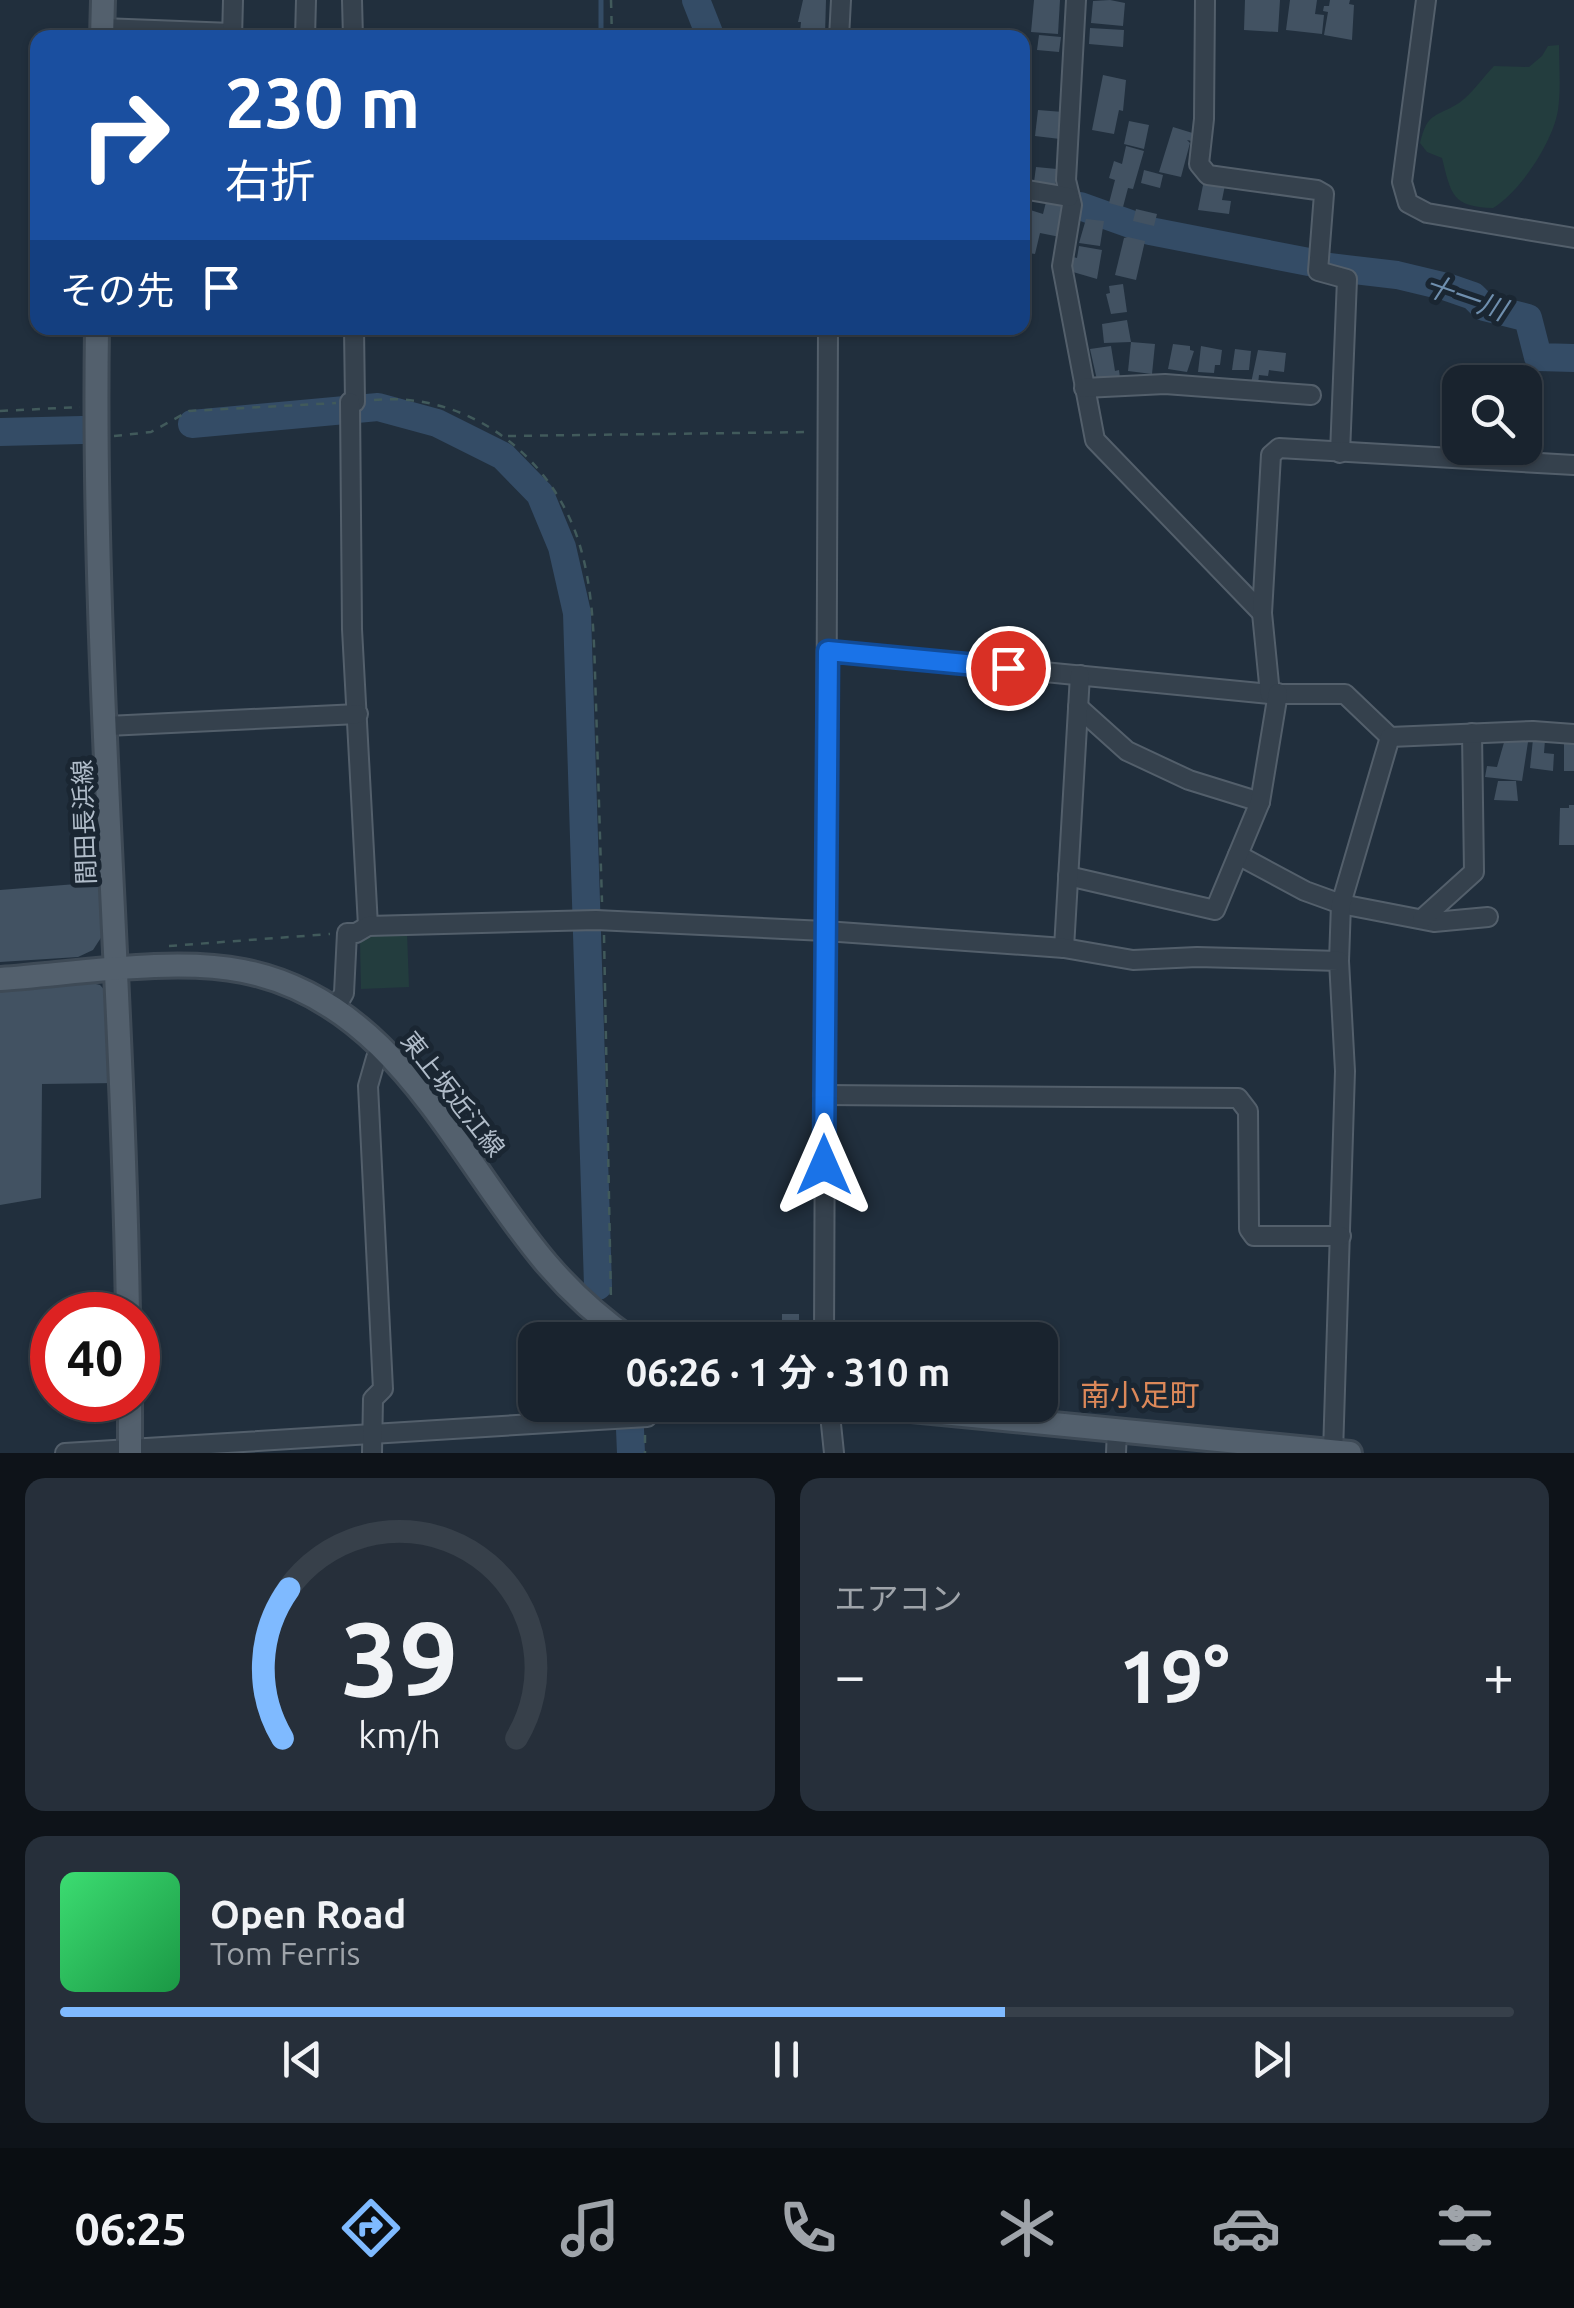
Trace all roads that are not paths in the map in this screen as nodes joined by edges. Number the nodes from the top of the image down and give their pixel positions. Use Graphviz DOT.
graph roads {
  1 [pos="102,0"];
  2 [pos="233,0"];
  3 [pos="306,0"];
  4 [pos="352,0"];
  5 [pos="841,0"];
  6 [pos="1076,0"];
  7 [pos="1205,0"];
  8 [pos="1426,0"];
  9 [pos="102,30"];
  10 [pos="232,30"];
  11 [pos="305,30"];
  12 [pos="352,30"];
  13 [pos="839,30"];
  14 [pos="1030,190"];
  15 [pos="1069,197"];
  16 [pos="1574,238"];
  17 [pos="97,335"];
  18 [pos="354,335"];
  19 [pos="828,335"];
  20 [pos="1084,388"];
  21 [pos="1311,395"];
  22 [pos="1340,452"];
  23 [pos="1574,465"];
  24 [pos="1262,613"];
  25 [pos="828,651"];
  26 [pos="1080,675"];
  27 [pos="1274,694"];
  28 [pos="1078,707"];
  29 [pos="358,714"];
  30 [pos="107,726"];
  31 [pos="1472,733"];
  32 [pos="1574,734"];
  33 [pos="1390,737"];
  34 [pos="1260,802"];
  35 [pos="1238,854"];
  36 [pos="1068,876"];
  37 [pos="1341,904"];
  38 [pos="1488,917"];
  39 [pos="1422,919"];
  40 [pos="368,926"];
  41 [pos="825,931"];
  42 [pos="1064,948"];
  43 [pos="1339,962"];
  44 [pos="118,970"];
  45 [pos="0,979"];
  46 [pos="336,1008"];
  47 [pos="383,1047"];
  48 [pos="823,1096"];
  49 [pos="1341,1236"];
  50 [pos="127,1292"];
  51 [pos="606,1322"];
  52 [pos="824,1322"];
  53 [pos="130,1422"];
  54 [pos="558,1422"];
  55 [pos="831,1422"];
  56 [pos="978,1422"];
  57 [pos="372,1434"];
  58 [pos="1116,1442"];
  59 [pos="130,1451"];
  60 [pos="1338,1452"];
  61 [pos="66,1453"];
  62 [pos="372,1453"];
  63 [pos="834,1453"];
  1 -- 9 [label="main road"];
  2 -- 10 [label="street"];
  3 -- 11 [label="street"];
  4 -- 12 [label="street"];
  5 -- 13 [label="street"];
  6 -- 15 [label="street"];
  7 -- 22 [label="street"];
  8 -- 16 [label="street"];
  14 -- 15 [label="street"];
  15 -- 20 [label="street"];
  17 -- 30 [label="main road, 間田長浜線"];
  18 -- 29 [label="street"];
  19 -- 25 [label="street"];
  20 -- 21 [label="street"];
  20 -- 24 [label="street"];
  22 -- 23 [label="street"];
  22 -- 24 [label="street"];
  24 -- 27 [label="street"];
  25 -- 26 [label="street"];
  25 -- 41 [label="street"];
  26 -- 27 [label="street"];
  26 -- 28 [label="street"];
  27 -- 33 [label="street"];
  27 -- 34 [label="street"];
  28 -- 34 [label="street"];
  28 -- 36 [label="street"];
  29 -- 30 [label="street"];
  29 -- 40 [label="street"];
  30 -- 44 [label="main road, 間田長浜線"];
  31 -- 32 [label="street"];
  31 -- 33 [label="street"];
  31 -- 39 [label="street"];
  33 -- 37 [label="street"];
  34 -- 35 [label="street"];
  35 -- 36 [label="street"];
  35 -- 37 [label="street"];
  36 -- 42 [label="street"];
  37 -- 39 [label="street"];
  37 -- 43 [label="street"];
  38 -- 39 [label="street"];
  40 -- 41 [label="street"];
  40 -- 46 [label="street"];
  41 -- 42 [label="street"];
  41 -- 48 [label="street"];
  42 -- 43 [label="street"];
  43 -- 49 [label="street"];
  44 -- 45 [label="main road, 東上坂近江線"];
  44 -- 46 [label="main road, 東上坂近江線"];
  44 -- 50 [label="main road, 間田長浜線"];
  46 -- 47 [label="main road, 東上坂近江線"];
  47 -- 51 [label="main road, 東上坂近江線"];
  47 -- 57 [label="street"];
  48 -- 49 [label="street"];
  48 -- 52 [label="street"];
  49 -- 60 [label="street"];
  53 -- 59 [label="main road"];
  54 -- 57 [label="street"];
  55 -- 63 [label="street"];
  56 -- 58 [label="main road"];
  57 -- 59 [label="street"];
  57 -- 62 [label="street"];
  58 -- 60 [label="main road"];
  59 -- 61 [label="street"];
}
